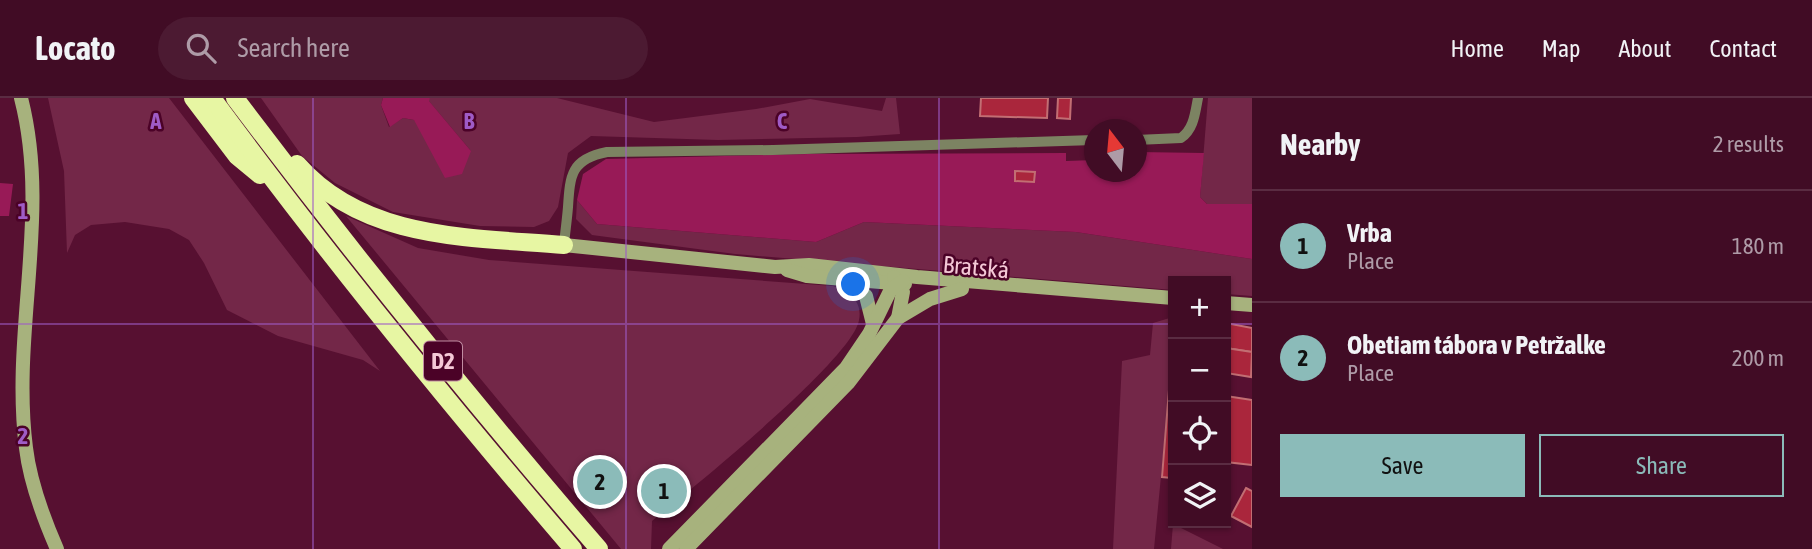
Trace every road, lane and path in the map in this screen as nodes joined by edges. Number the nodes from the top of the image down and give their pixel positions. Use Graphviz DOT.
graph roads {
  1 [pos="21,98"];
  2 [pos="193,98"];
  3 [pos="212,98"];
  4 [pos="235,98"];
  5 [pos="249,98"];
  6 [pos="1198,98"];
  7 [pos="1084,140"];
  8 [pos="1147,140"];
  9 [pos="282,193"];
  10 [pos="564,246"];
  11 [pos="775,267"];
  12 [pos="883,272"];
  13 [pos="917,277"];
  14 [pos="850,280"];
  15 [pos="899,283"];
  16 [pos="962,289"];
  17 [pos="1168,298"];
  18 [pos="1231,303"];
  19 [pos="1252,305"];
  20 [pos="1168,306"];
  21 [pos="1231,310"];
  22 [pos="1252,312"];
  23 [pos="898,318"];
  24 [pos="873,324"];
  25 [pos="676,547"];
  26 [pos="57,549"];
  27 [pos="573,549"];
  28 [pos="599,549"];
  1 -- 26 [label="main road"];
  2 -- 9 [label="highway"];
  3 -- 9 [label="highway, D2"];
  4 -- 28 [label="highway, D2"];
  5 -- 10 [label="highway"];
  6 -- 8 [label="street"];
  7 -- 10 [label="street"];
  9 -- 27 [label="highway, D2"];
  10 -- 11 [label="main road, Bratská"];
  11 -- 12 [label="main road, Bratská"];
  11 -- 14 [label="main road, Bratská"];
  12 -- 13 [label="main road, Bratská"];
  12 -- 15 [label="main road"];
  13 -- 15 [label="main road"];
  13 -- 17 [label="main road, Bratská"];
  14 -- 15 [label="main road, Bratská"];
  14 -- 24 [label="main road"];
  15 -- 16 [label="main road, Bratská"];
  15 -- 23 [label="main road"];
  15 -- 24 [label="main road"];
  16 -- 20 [label="main road, Bratská"];
  16 -- 23 [label="main road"];
  18 -- 19 [label="main road"];
  21 -- 22 [label="main road"];
  23 -- 25 [label="main road"];
  24 -- 25 [label="main road"];
}
